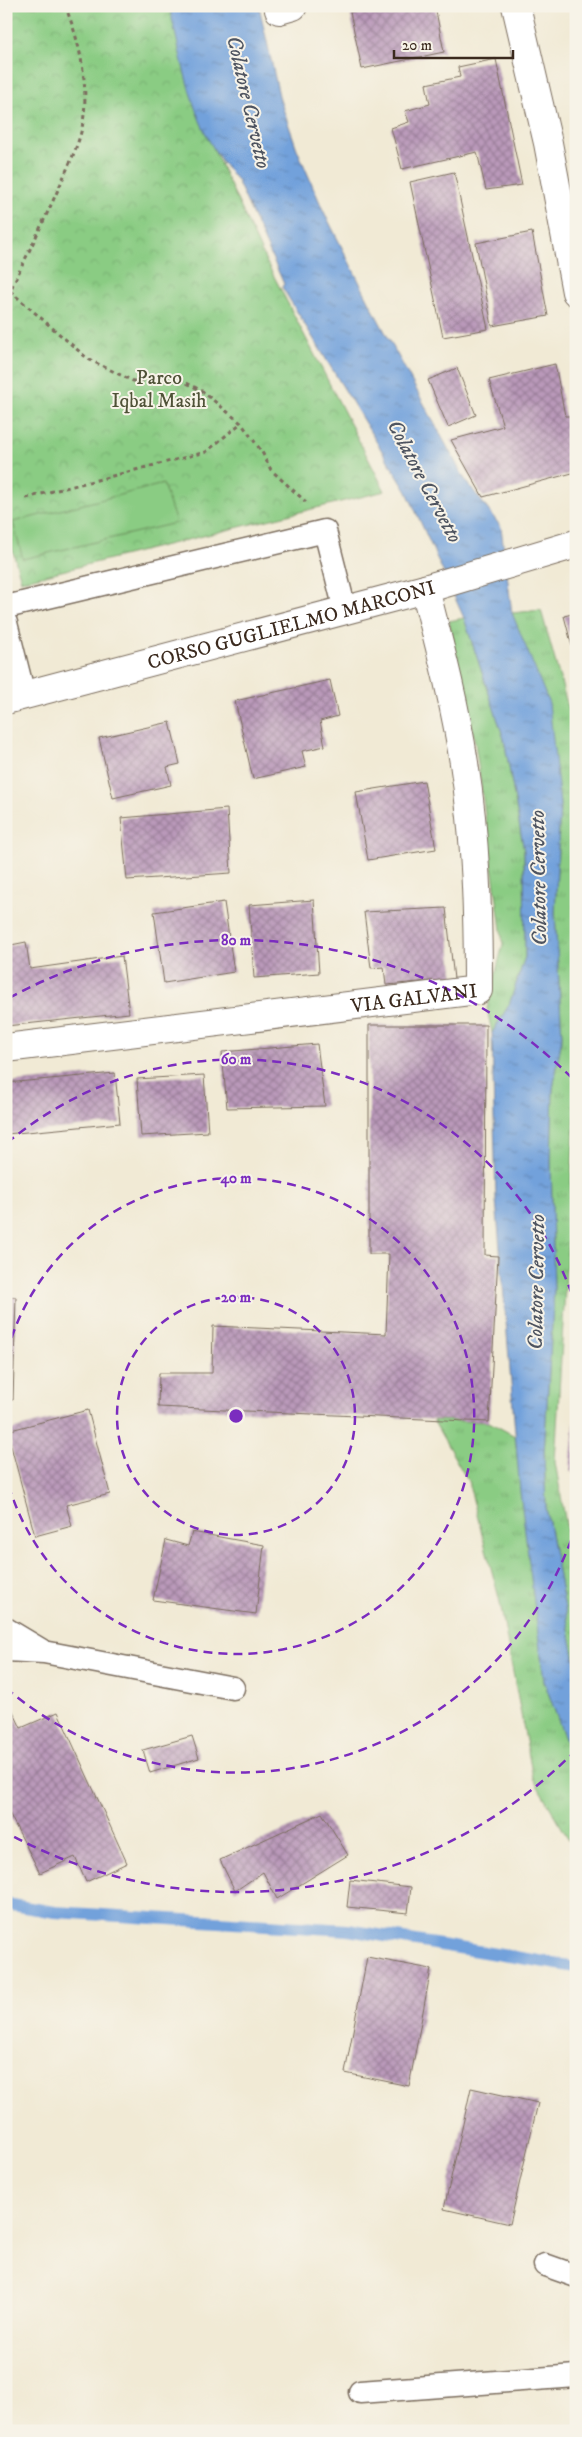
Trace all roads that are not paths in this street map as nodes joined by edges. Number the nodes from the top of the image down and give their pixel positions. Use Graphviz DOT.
graph roads {
  1 [pos="516,6"];
  2 [pos="576,292"];
  3 [pos="576,544"];
  4 [pos="433,587"];
  5 [pos="6,607"];
  6 [pos="344,610"];
  7 [pos="6,623"];
  8 [pos="15,698"];
  9 [pos="6,1048"];
  10 [pos="6,1629"];
  11 [pos="6,1650"];
  12 [pos="44,1652"];
  13 [pos="233,1688"];
  14 [pos="545,2265"];
  15 [pos="576,2276"];
  16 [pos="576,2376"];
  17 [pos="360,2392"];
  1 -- 2 [label="street"];
  3 -- 4 [label="street, CORSO GUGLIELMO MARCONI"];
  4 -- 6 [label="street, CORSO GUGLIELMO MARCONI"];
  4 -- 9 [label="street, VIA GALVANI"];
  5 -- 6 [label="lane"];
  6 -- 8 [label="street, CORSO GUGLIELMO MARCONI"];
  7 -- 8 [label="lane"];
  10 -- 12 [label="lane"];
  11 -- 12 [label="lane"];
  12 -- 13 [label="lane"];
  14 -- 15 [label="lane"];
  16 -- 17 [label="lane"];
}
